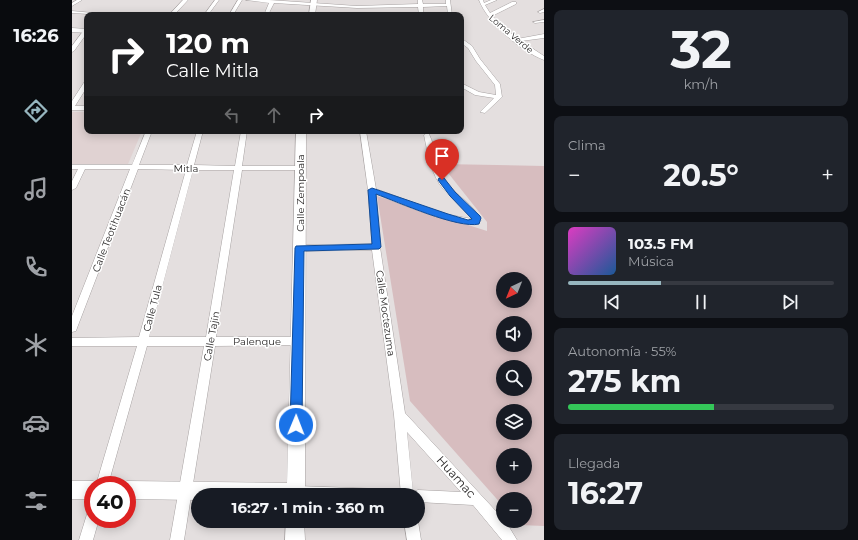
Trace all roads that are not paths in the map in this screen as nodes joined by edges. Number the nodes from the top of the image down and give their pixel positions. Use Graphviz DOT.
graph roads {
  1 [pos="80,0"];
  2 [pos="186,0"];
  3 [pos="217,0"];
  4 [pos="240,0"];
  5 [pos="248,0"];
  6 [pos="495,0"];
  7 [pos="272,2"];
  8 [pos="314,2"];
  9 [pos="420,2"];
  10 [pos="448,2"];
  11 [pos="482,3"];
  12 [pos="514,3"];
  13 [pos="358,5"];
  14 [pos="390,5"];
  15 [pos="72,6"];
  16 [pos="72,12"];
  17 [pos="174,12"];
  18 [pos="208,12"];
  19 [pos="233,12"];
  20 [pos="267,12"];
  21 [pos="312,12"];
  22 [pos="357,12"];
  23 [pos="421,12"];
  24 [pos="450,12"];
  25 [pos="84,13"];
  26 [pos="489,16"];
  27 [pos="544,21"];
  28 [pos="535,22"];
  29 [pos="72,30"];
  30 [pos="84,31"];
  31 [pos="84,34"];
  32 [pos="544,36"];
  33 [pos="518,40"];
  34 [pos="464,42"];
  35 [pos="72,50"];
  36 [pos="544,58"];
  37 [pos="84,87"];
  38 [pos="464,87"];
  39 [pos="499,97"];
  40 [pos="72,107"];
  41 [pos="84,108"];
  42 [pos="483,112"];
  43 [pos="148,134"];
  44 [pos="199,134"];
  45 [pos="244,134"];
  46 [pos="300,134"];
  47 [pos="363,134"];
  48 [pos="427,135"];
  49 [pos="72,167"];
  50 [pos="83,167"];
  51 [pos="135,167"];
  52 [pos="190,168"];
  53 [pos="238,168"];
  54 [pos="300,168"];
  55 [pos="72,188"];
  56 [pos="372,190"];
  57 [pos="376,247"];
  58 [pos="299,248"];
  59 [pos="72,328"];
  60 [pos="210,341"];
  61 [pos="297,341"];
  62 [pos="72,342"];
  63 [pos="143,342"];
  64 [pos="400,415"];
  65 [pos="105,476"];
  66 [pos="296,488"];
  67 [pos="406,488"];
  68 [pos="72,490"];
  69 [pos="84,490"];
  70 [pos="136,490"];
  71 [pos="185,491"];
  72 [pos="191,491"];
  73 [pos="425,496"];
  74 [pos="476,499"];
  75 [pos="90,528"];
  76 [pos="295,528"];
  77 [pos="412,528"];
  78 [pos="86,540"];
  79 [pos="177,540"];
  80 [pos="295,540"];
  81 [pos="414,540"];
  82 [pos="510,540"];
  1 -- 15 [label="street"];
  2 -- 17 [label="street"];
  3 -- 18 [label="street"];
  4 -- 19 [label="street"];
  5 -- 7 [label="street"];
  6 -- 11 [label="street"];
  7 -- 8 [label="street"];
  7 -- 20 [label="street"];
  8 -- 13 [label="street"];
  8 -- 21 [label="street"];
  9 -- 10 [label="street"];
  9 -- 14 [label="street"];
  9 -- 23 [label="street"];
  10 -- 24 [label="street"];
  11 -- 26 [label="street, Loma Verde"];
  12 -- 26 [label="street"];
  13 -- 14 [label="street"];
  13 -- 22 [label="street"];
  16 -- 25 [label="street"];
  26 -- 33 [label="street, Loma Verde"];
  27 -- 28 [label="street"];
  29 -- 30 [label="street"];
  31 -- 35 [label="street"];
  32 -- 33 [label="street"];
  33 -- 36 [label="street, Loma Verde"];
  34 -- 39 [label="street"];
  37 -- 40 [label="street"];
  38 -- 39 [label="street"];
  39 -- 42 [label="street"];
  40 -- 41 [label="street"];
  43 -- 51 [label="street, Calle Teotihuacán"];
  44 -- 52 [label="street, Calle Tula"];
  45 -- 53 [label="street, Calle Tajín"];
  46 -- 54 [label="street, Calle Zempoala"];
  47 -- 56 [label="street, Calle Moctezuma"];
  48 -- 56 [label="street"];
  49 -- 50 [label="street, Mitla"];
  50 -- 51 [label="street, Mitla"];
  50 -- 55 [label="street"];
  51 -- 52 [label="street, Mitla"];
  51 -- 59 [label="street, Calle Teotihuacán"];
  52 -- 53 [label="street, Mitla"];
  52 -- 63 [label="street, Calle Tula"];
  53 -- 54 [label="street, Mitla"];
  53 -- 60 [label="street, Calle Tajín"];
  54 -- 58 [label="street, Calle Zempoala"];
  56 -- 57 [label="street, Calle Moctezuma"];
  57 -- 58 [label="street"];
  57 -- 64 [label="street, Calle Moctezuma"];
  58 -- 61 [label="street, Calle Zempoala"];
  60 -- 61 [label="street, Palenque"];
  60 -- 63 [label="street, Palenque"];
  60 -- 71 [label="street, Calle Tajín"];
  61 -- 66 [label="street, Calle Zempoala"];
  62 -- 63 [label="street, Palenque"];
  63 -- 65 [label="street, Calle Tula"];
  64 -- 67 [label="street, Calle Moctezuma"];
  64 -- 74 [label="street, Huamac"];
  68 -- 69 [label="street"];
  70 -- 71 [label="street"];
  71 -- 72 [label="street"];
  71 -- 79 [label="street, Calle Tajín"];
  73 -- 74 [label="street"];
  74 -- 82 [label="street, Huamac"];
  75 -- 78 [label="street"];
  76 -- 80 [label="street"];
  77 -- 81 [label="street"];
}
